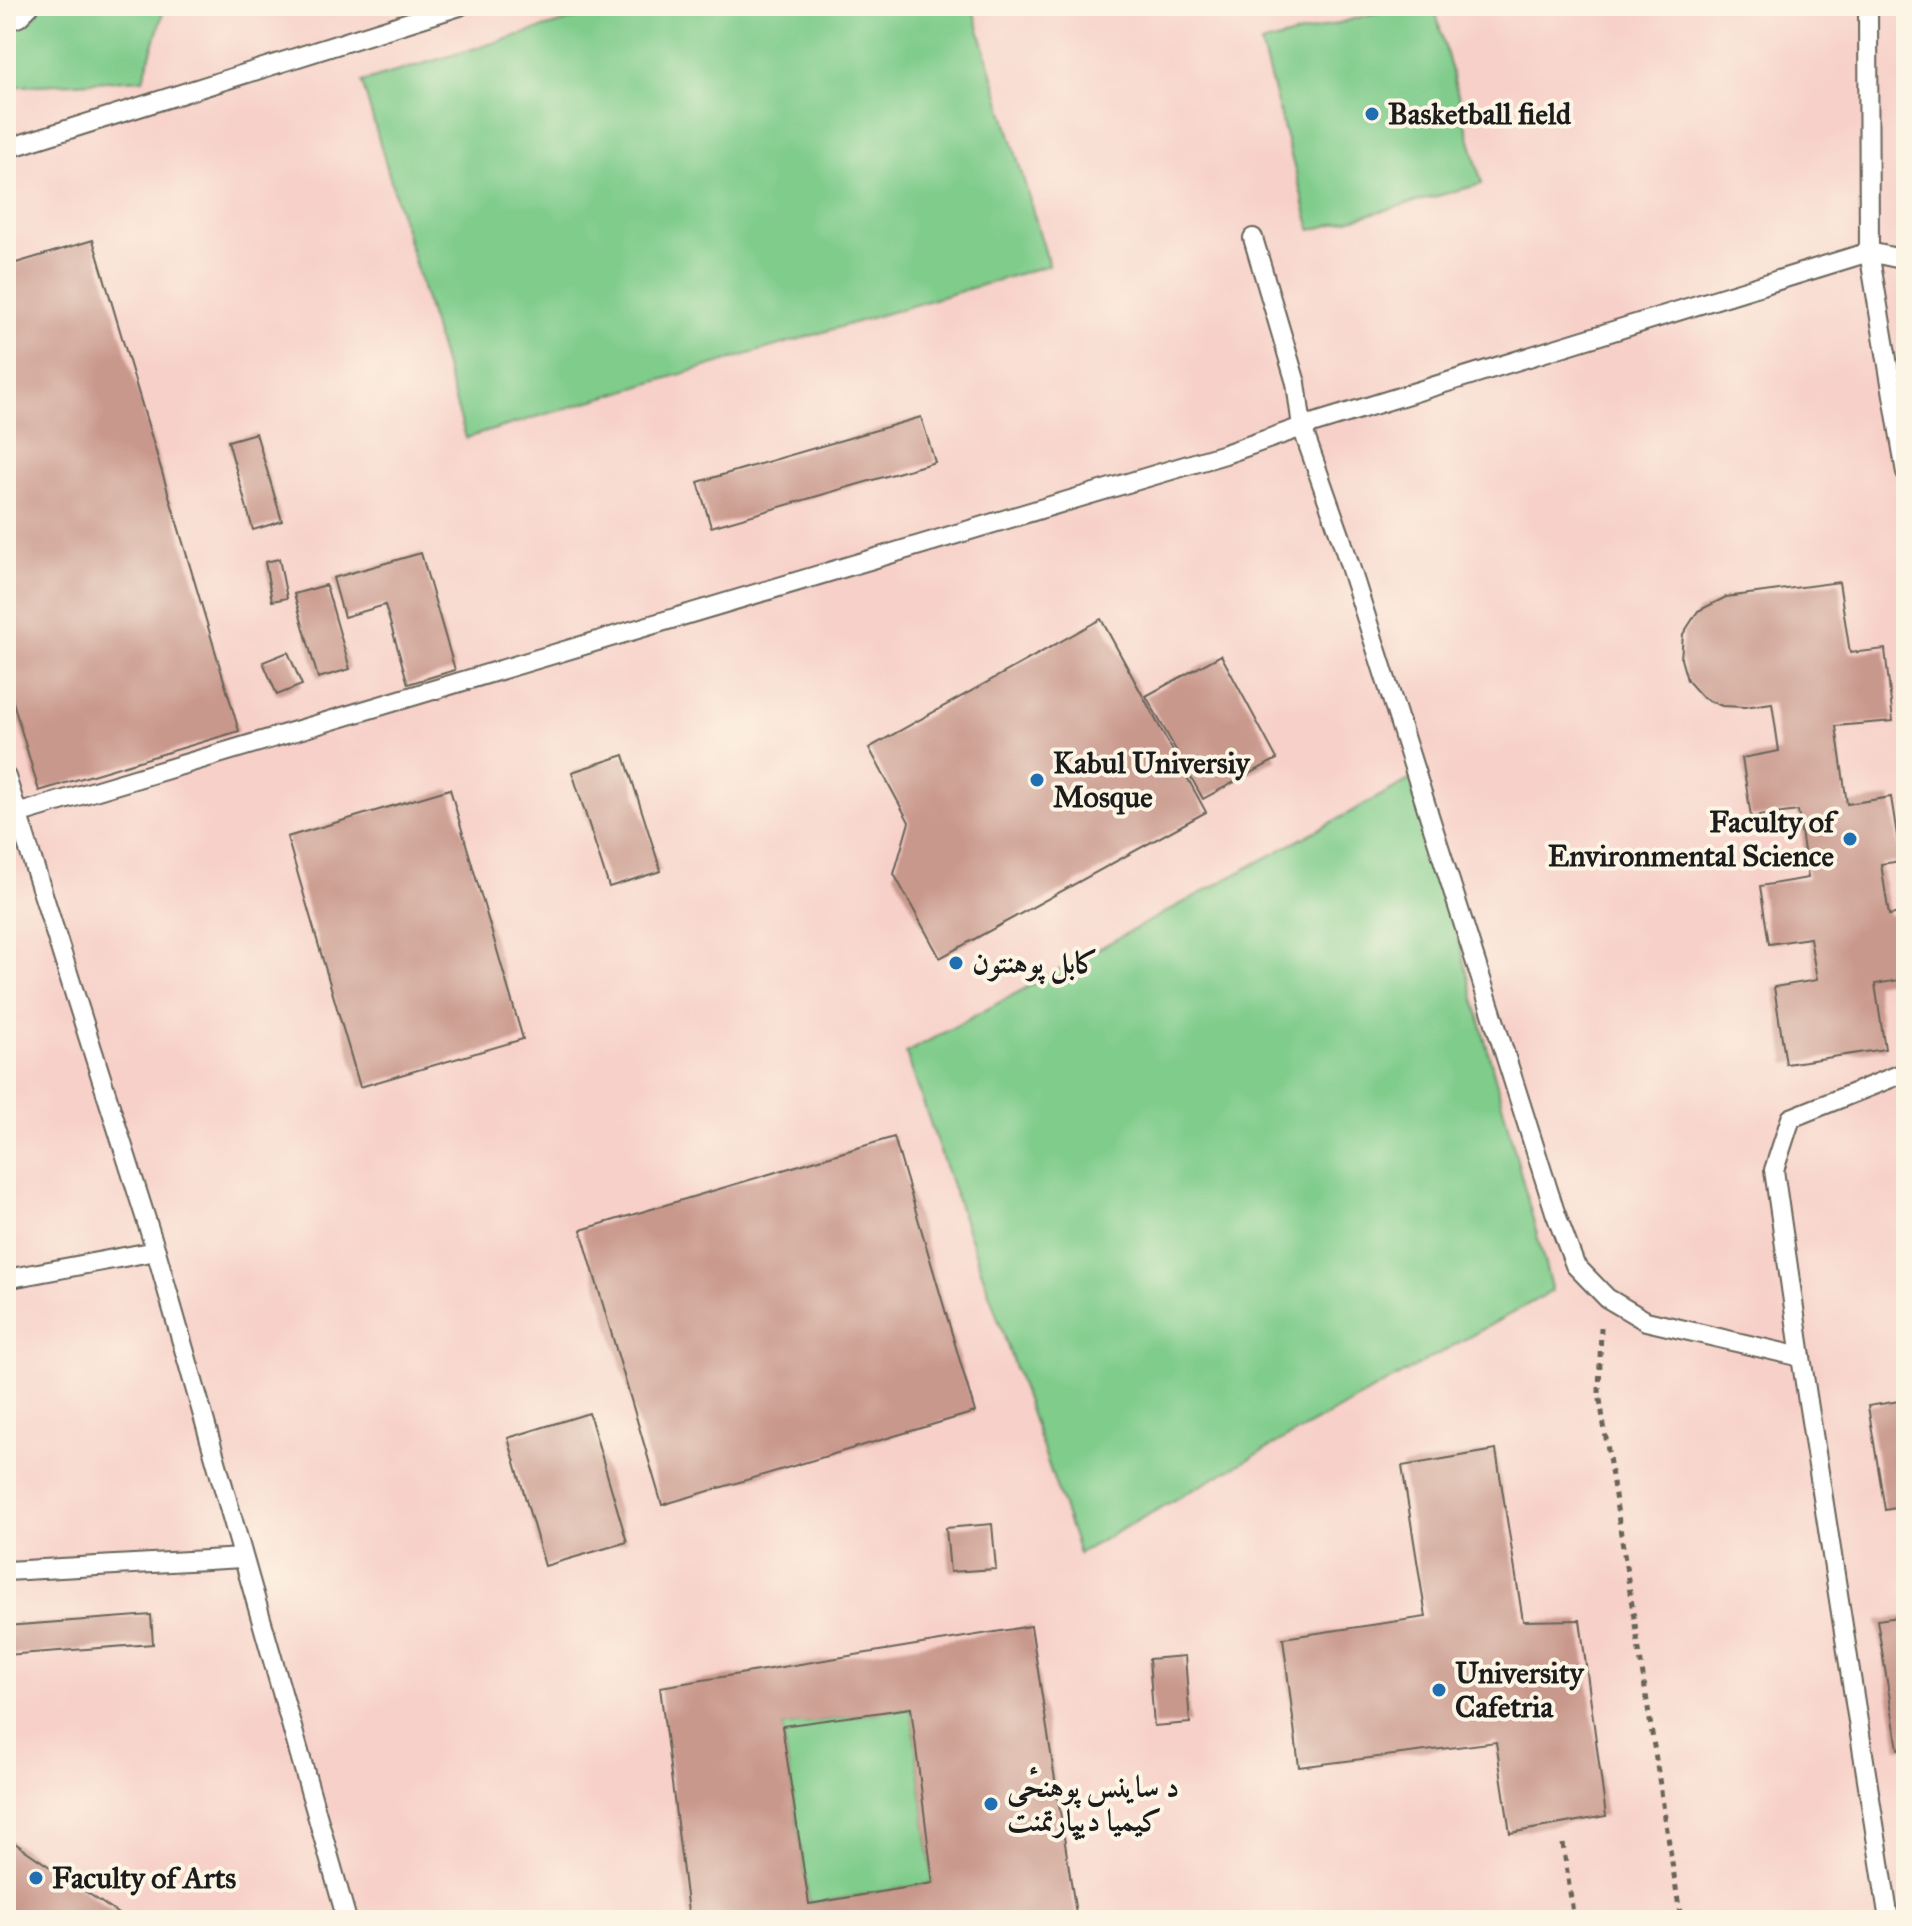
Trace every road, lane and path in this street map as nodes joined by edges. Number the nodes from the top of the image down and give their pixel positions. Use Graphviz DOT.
graph roads {
  1 [pos="30,6"];
  2 [pos="460,6"];
  3 [pos="1868,6"];
  4 [pos="6,22"];
  5 [pos="6,149"];
  6 [pos="1253,238"];
  7 [pos="1869,252"];
  8 [pos="1906,260"];
  9 [pos="1302,427"];
  10 [pos="1906,473"];
  11 [pos="6,777"];
  12 [pos="17,814"];
  13 [pos="1906,1072"];
  14 [pos="156,1251"];
  15 [pos="6,1279"];
  16 [pos="1607,1298"];
  17 [pos="1801,1357"];
  18 [pos="243,1558"];
  19 [pos="6,1571"];
  20 [pos="1563,1844"];
  21 [pos="347,1920"];
  22 [pos="1574,1920"];
  23 [pos="1681,1920"];
  24 [pos="1889,1920"];
  1 -- 4 [label="lane"];
  2 -- 5 [label="lane"];
  3 -- 7 [label="lane"];
  6 -- 9 [label="lane"];
  7 -- 8 [label="lane"];
  7 -- 9 [label="lane"];
  7 -- 10 [label="lane"];
  9 -- 12 [label="lane"];
  9 -- 16 [label="lane"];
  11 -- 12 [label="lane"];
  12 -- 14 [label="lane"];
  13 -- 17 [label="lane"];
  14 -- 15 [label="lane"];
  14 -- 18 [label="lane"];
  16 -- 17 [label="lane"];
  16 -- 23 [label="path"];
  17 -- 24 [label="lane"];
  18 -- 19 [label="lane"];
  18 -- 21 [label="lane"];
  20 -- 22 [label="path"];
}
